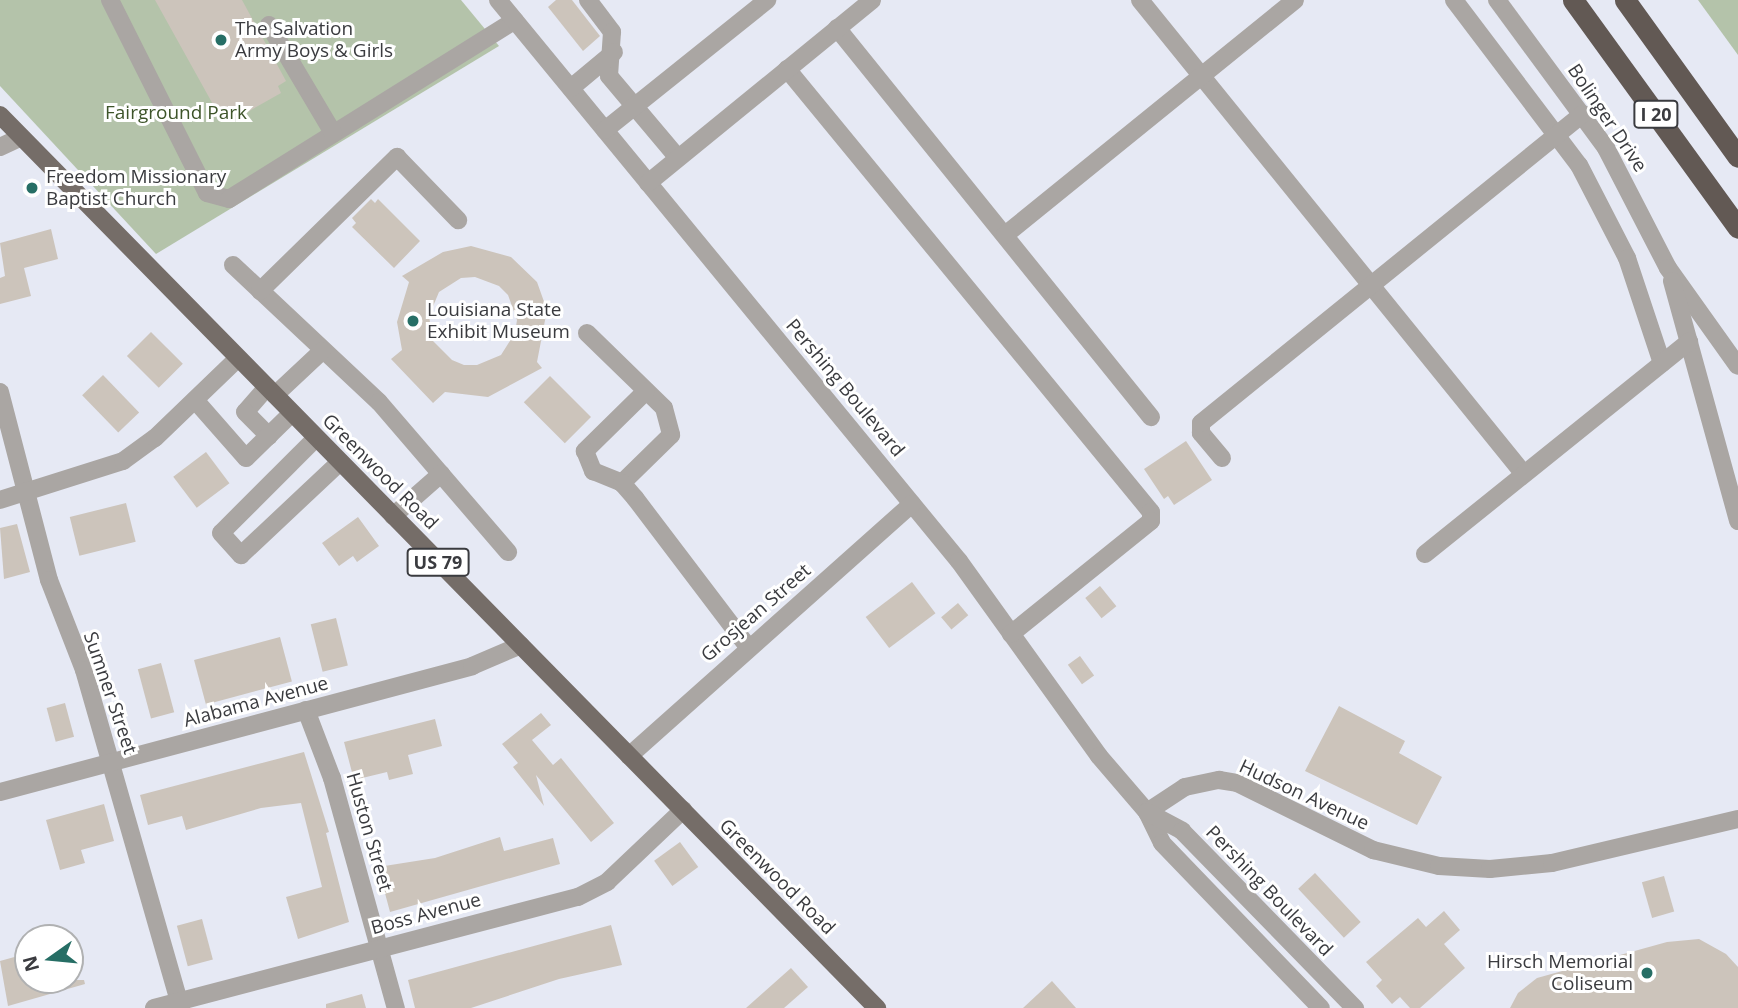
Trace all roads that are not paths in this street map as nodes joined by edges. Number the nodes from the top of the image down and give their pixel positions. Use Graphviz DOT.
graph roads {
  1 [pos="110,0"];
  2 [pos="589,0"];
  3 [pos="766,0"];
  4 [pos="872,0"];
  5 [pos="1140,0"];
  6 [pos="1295,0"];
  7 [pos="1454,0"];
  8 [pos="1497,0"];
  9 [pos="1573,0"];
  10 [pos="1625,0"];
  11 [pos="510,7"];
  12 [pos="268,25"];
  13 [pos="837,28"];
  14 [pos="614,52"];
  15 [pos="788,69"];
  16 [pos="1202,76"];
  17 [pos="571,88"];
  18 [pos="634,107"];
  19 [pos="1583,114"];
  20 [pos="0,115"];
  21 [pos="605,130"];
  22 [pos="333,133"];
  23 [pos="1558,134"];
  24 [pos="21,137"];
  25 [pos="0,147"];
  26 [pos="678,158"];
  27 [pos="1738,158"];
  28 [pos="648,183"];
  29 [pos="458,220"];
  30 [pos="1738,228"];
  31 [pos="1005,236"];
  32 [pos="233,265"];
  33 [pos="1668,268"];
  34 [pos="1373,285"];
  35 [pos="260,291"];
  36 [pos="587,333"];
  37 [pos="1689,342"];
  38 [pos="322,351"];
  39 [pos="238,358"];
  40 [pos="1662,363"];
  41 [pos="1738,366"];
  42 [pos="271,391"];
  43 [pos="646,391"];
  44 [pos="0,392"];
  45 [pos="195,400"];
  46 [pos="245,412"];
  47 [pos="292,413"];
  48 [pos="1151,417"];
  49 [pos="223,432"];
  50 [pos="269,436"];
  51 [pos="316,438"];
  52 [pos="1222,458"];
  53 [pos="340,461"];
  54 [pos="1523,473"];
  55 [pos="441,474"];
  56 [pos="622,483"];
  57 [pos="27,493"];
  58 [pos="0,500"];
  59 [pos="912,504"];
  60 [pos="393,516"];
  61 [pos="1738,521"];
  62 [pos="508,552"];
  63 [pos="1425,554"];
  64 [pos="1011,634"];
  65 [pos="521,645"];
  66 [pos="749,648"];
  67 [pos="306,710"];
  68 [pos="629,755"];
  69 [pos="112,762"];
  70 [pos="0,792"];
  71 [pos="683,810"];
  72 [pos="1147,812"];
  73 [pos="1738,819"];
  74 [pos="380,947"];
  75 [pos="180,1005"];
  76 [pos="154,1008"];
  77 [pos="396,1008"];
  78 [pos="877,1008"];
  79 [pos="1321,1008"];
  80 [pos="1354,1008"];
  1 -- 22 [label="street"];
  2 -- 14 [label="street"];
  3 -- 18 [label="street"];
  4 -- 13 [label="street"];
  5 -- 16 [label="street"];
  6 -- 16 [label="street"];
  7 -- 23 [label="street"];
  8 -- 19 [label="street, Bolinger Drive"];
  9 -- 30 [label="highway, I 20"];
  10 -- 27 [label="highway, I 20"];
  11 -- 17 [label="street, Pershing Boulevard"];
  11 -- 22 [label="street"];
  12 -- 22 [label="street"];
  13 -- 15 [label="street"];
  13 -- 31 [label="street"];
  14 -- 17 [label="street"];
  14 -- 18 [label="street"];
  15 -- 26 [label="street"];
  15 -- 64 [label="street"];
  16 -- 31 [label="street"];
  16 -- 34 [label="street"];
  17 -- 21 [label="street, Pershing Boulevard"];
  18 -- 21 [label="street"];
  18 -- 26 [label="street"];
  19 -- 23 [label="street"];
  19 -- 33 [label="street, Bolinger Drive"];
  20 -- 24 [label="main road, Greenwood Road / US 79"];
  21 -- 28 [label="street, Pershing Boulevard"];
  23 -- 34 [label="street"];
  23 -- 40 [label="street"];
  24 -- 25 [label="street"];
  24 -- 39 [label="main road, Greenwood Road / US 79"];
  26 -- 28 [label="street"];
  28 -- 59 [label="street, Pershing Boulevard"];
  29 -- 35 [label="street"];
  31 -- 48 [label="street"];
  32 -- 35 [label="street"];
  33 -- 37 [label="street, Bolinger Drive"];
  33 -- 41 [label="street, Bolinger Drive"];
  34 -- 52 [label="street"];
  34 -- 54 [label="street"];
  35 -- 38 [label="street"];
  36 -- 43 [label="street"];
  37 -- 40 [label="street"];
  37 -- 61 [label="street, Bolinger Drive"];
  38 -- 42 [label="street"];
  38 -- 55 [label="street"];
  39 -- 42 [label="main road, Greenwood Road / US 79"];
  39 -- 45 [label="street"];
  40 -- 54 [label="street"];
  42 -- 46 [label="street"];
  42 -- 47 [label="main road, Greenwood Road / US 79"];
  43 -- 56 [label="street"];
  43 -- 56 [label="street"];
  44 -- 57 [label="street, Sumner Street"];
  45 -- 49 [label="street"];
  45 -- 57 [label="street"];
  46 -- 49 [label="street"];
  46 -- 50 [label="street"];
  47 -- 50 [label="street"];
  47 -- 51 [label="main road, Greenwood Road / US 79"];
  49 -- 50 [label="street"];
  51 -- 53 [label="main road, Greenwood Road / US 79"];
  51 -- 53 [label="street"];
  53 -- 60 [label="main road, Greenwood Road / US 79"];
  54 -- 63 [label="street"];
  55 -- 60 [label="street"];
  55 -- 62 [label="street"];
  56 -- 66 [label="street"];
  57 -- 58 [label="street"];
  57 -- 69 [label="street, Sumner Street"];
  59 -- 64 [label="street, Pershing Boulevard"];
  59 -- 66 [label="street, Grosjean Street"];
  60 -- 65 [label="main road, Greenwood Road / US 79"];
  64 -- 72 [label="street, Pershing Boulevard"];
  65 -- 67 [label="street, Alabama Avenue"];
  65 -- 68 [label="main road, Greenwood Road / US 79"];
  66 -- 68 [label="street, Grosjean Street"];
  67 -- 69 [label="street, Alabama Avenue"];
  67 -- 74 [label="street, Huston Street"];
  68 -- 71 [label="main road, Greenwood Road / US 79"];
  69 -- 70 [label="street, Alabama Avenue"];
  69 -- 75 [label="street, Sumner Street"];
  71 -- 74 [label="street, Boss Avenue"];
  71 -- 78 [label="main road, Greenwood Road / US 79"];
  72 -- 73 [label="street, Hudson Avenue"];
  72 -- 79 [label="street, Pershing Boulevard"];
  72 -- 80 [label="street, Pershing Boulevard"];
  74 -- 75 [label="street, Boss Avenue"];
  74 -- 77 [label="street, Huston Street"];
  75 -- 76 [label="street, Boss Avenue"];
}
